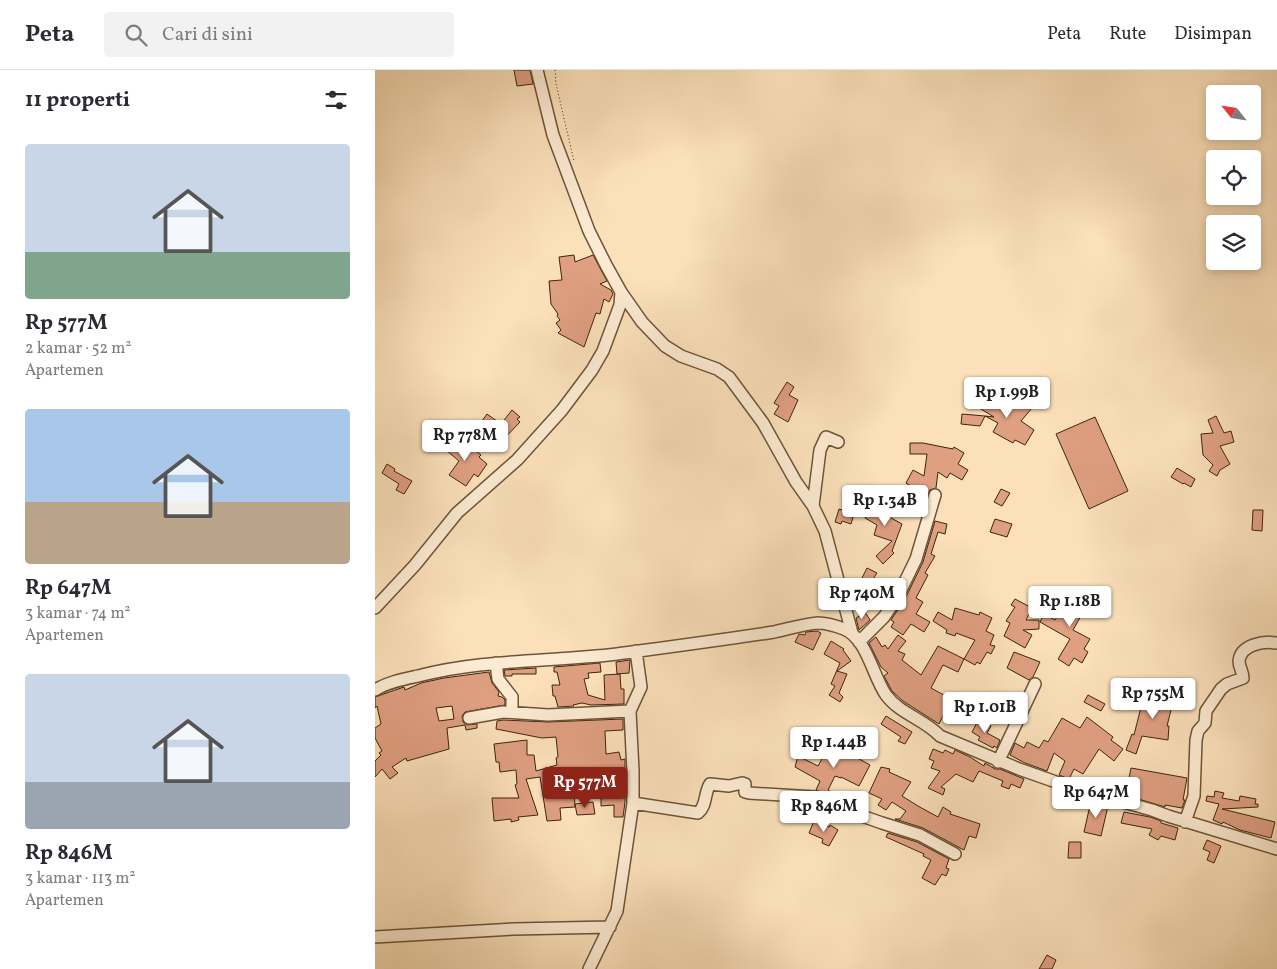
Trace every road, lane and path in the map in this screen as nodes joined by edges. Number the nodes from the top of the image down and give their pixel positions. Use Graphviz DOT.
graph roads {
  1 [pos="537,70"];
  2 [pos="555,70"];
  3 [pos="574,162"];
  4 [pos="621,292"];
  5 [pos="838,442"];
  6 [pos="935,494"];
  7 [pos="813,506"];
  8 [pos="375,608"];
  9 [pos="855,638"];
  10 [pos="1277,643"];
  11 [pos="637,651"];
  12 [pos="496,663"];
  13 [pos="1035,684"];
  14 [pos="375,690"];
  15 [pos="630,711"];
  16 [pos="512,712"];
  17 [pos="469,718"];
  18 [pos="998,762"];
  19 [pos="633,803"];
  20 [pos="1185,822"];
  21 [pos="1277,849"];
  22 [pos="955,854"];
  23 [pos="610,926"];
  24 [pos="375,937"];
  25 [pos="589,969"];
  1 -- 4 [label="street"];
  2 -- 3 [label="path"];
  4 -- 7 [label="street"];
  4 -- 8 [label="street"];
  5 -- 7 [label="street"];
  6 -- 9 [label="street"];
  7 -- 9 [label="street"];
  9 -- 11 [label="street"];
  9 -- 18 [label="street"];
  10 -- 20 [label="street"];
  11 -- 12 [label="street"];
  11 -- 15 [label="street"];
  12 -- 14 [label="street"];
  12 -- 16 [label="street"];
  13 -- 18 [label="street"];
  15 -- 16 [label="street"];
  15 -- 19 [label="street"];
  16 -- 17 [label="street"];
  18 -- 20 [label="street"];
  19 -- 22 [label="street"];
  19 -- 23 [label="street"];
  20 -- 21 [label="street"];
  23 -- 24 [label="street"];
  23 -- 25 [label="street"];
}
